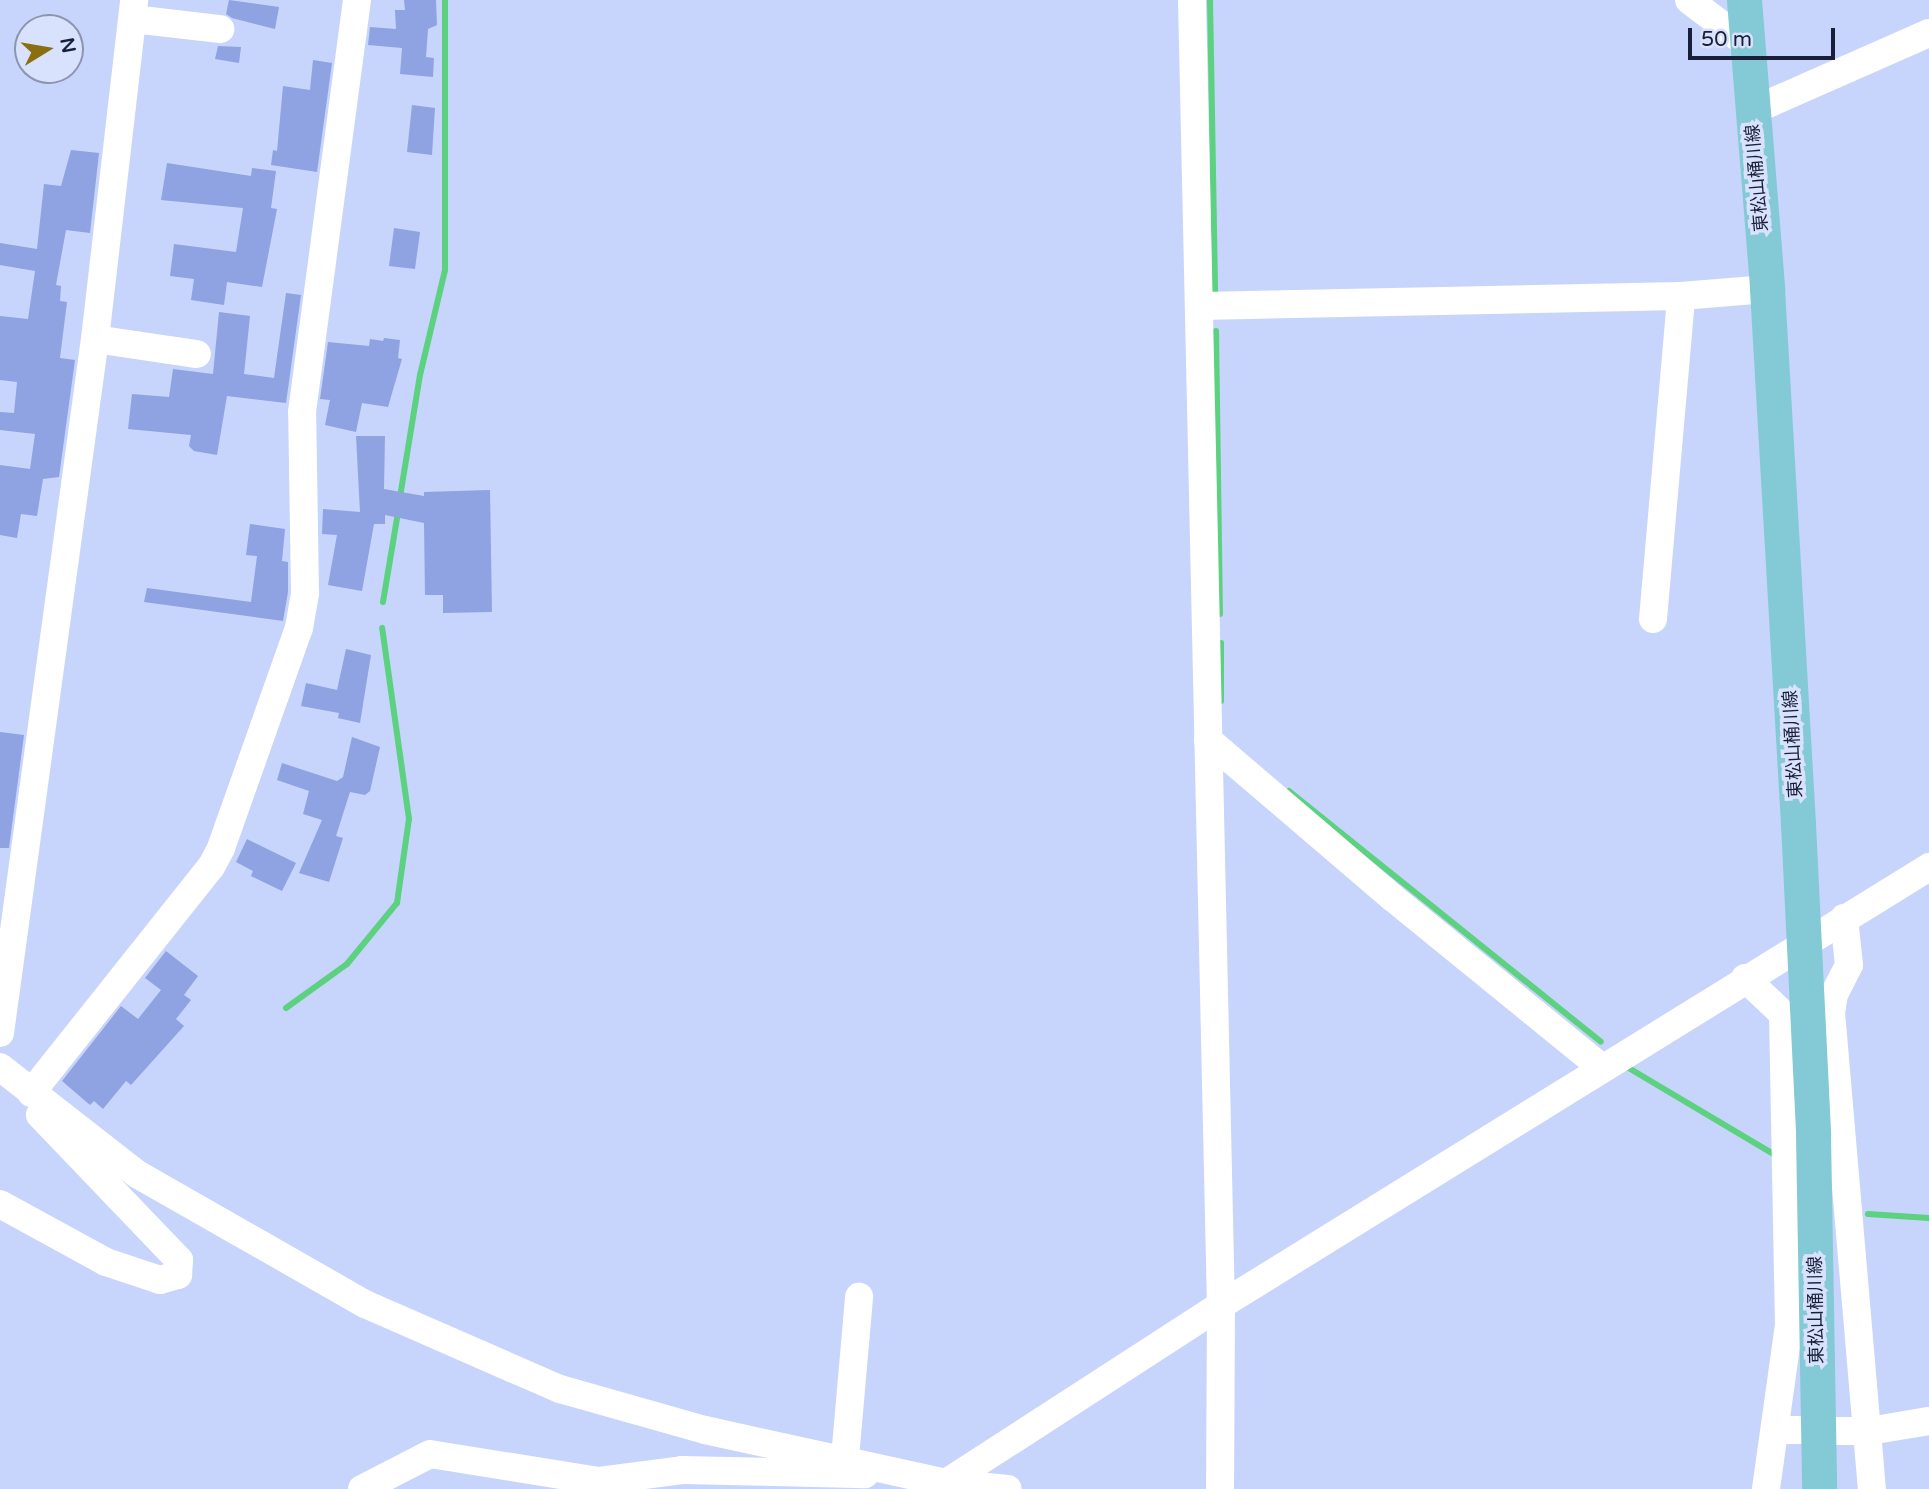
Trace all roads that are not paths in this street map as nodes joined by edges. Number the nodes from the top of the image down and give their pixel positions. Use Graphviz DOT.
graph roads {
  1 [pos="357,0"];
  2 [pos="1192,0"];
  3 [pos="1689,0"];
  4 [pos="1744,0"];
  5 [pos="134,10"];
  6 [pos="219,29"];
  7 [pos="1929,33"];
  8 [pos="1747,44"];
  9 [pos="1752,111"];
  10 [pos="1767,289"];
  11 [pos="1681,296"];
  12 [pos="1202,306"];
  13 [pos="95,339"];
  14 [pos="197,354"];
  15 [pos="1653,619"];
  16 [pos="1209,740"];
  17 [pos="1929,867"];
  18 [pos="1844,918"];
  19 [pos="1803,943"];
  20 [pos="1745,978"];
  21 [pos="0,1033"];
  22 [pos="1601,1067"];
  23 [pos="0,1068"];
  24 [pos="31,1093"];
  25 [pos="0,1204"];
  26 [pos="859,1297"];
  27 [pos="1221,1305"];
  28 [pos="1929,1420"];
  29 [pos="1835,1431"];
  30 [pos="1868,1431"];
  31 [pos="845,1458"];
  32 [pos="910,1474"];
  33 [pos="946,1483"];
  34 [pos="362,1489"];
  35 [pos="1008,1489"];
  36 [pos="1220,1489"];
  37 [pos="1766,1489"];
  38 [pos="1819,1489"];
  39 [pos="1872,1489"];
  1 -- 24 [label="street"];
  2 -- 12 [label="street"];
  3 -- 8 [label="street"];
  4 -- 8 [label="main road, 東松山桶川線"];
  5 -- 6 [label="street"];
  5 -- 13 [label="street"];
  7 -- 9 [label="street"];
  8 -- 9 [label="main road, 東松山桶川線"];
  9 -- 10 [label="main road, 東松山桶川線"];
  10 -- 11 [label="street"];
  10 -- 19 [label="main road, 東松山桶川線"];
  11 -- 12 [label="street"];
  11 -- 15 [label="street"];
  12 -- 16 [label="street"];
  13 -- 14 [label="street"];
  13 -- 21 [label="street"];
  16 -- 22 [label="street"];
  16 -- 27 [label="street"];
  17 -- 18 [label="street"];
  18 -- 19 [label="street"];
  18 -- 30 [label="street"];
  19 -- 20 [label="street"];
  19 -- 38 [label="main road, 東松山桶川線"];
  20 -- 22 [label="street"];
  20 -- 37 [label="street"];
  22 -- 27 [label="street"];
  23 -- 24 [label="street"];
  24 -- 25 [label="street"];
  24 -- 31 [label="street"];
  26 -- 31 [label="street"];
  27 -- 33 [label="street"];
  27 -- 36 [label="street"];
  28 -- 30 [label="street"];
  29 -- 30 [label="street"];
  30 -- 39 [label="street"];
  31 -- 32 [label="street"];
  32 -- 33 [label="street"];
  32 -- 34 [label="street"];
  33 -- 35 [label="street"];
}
